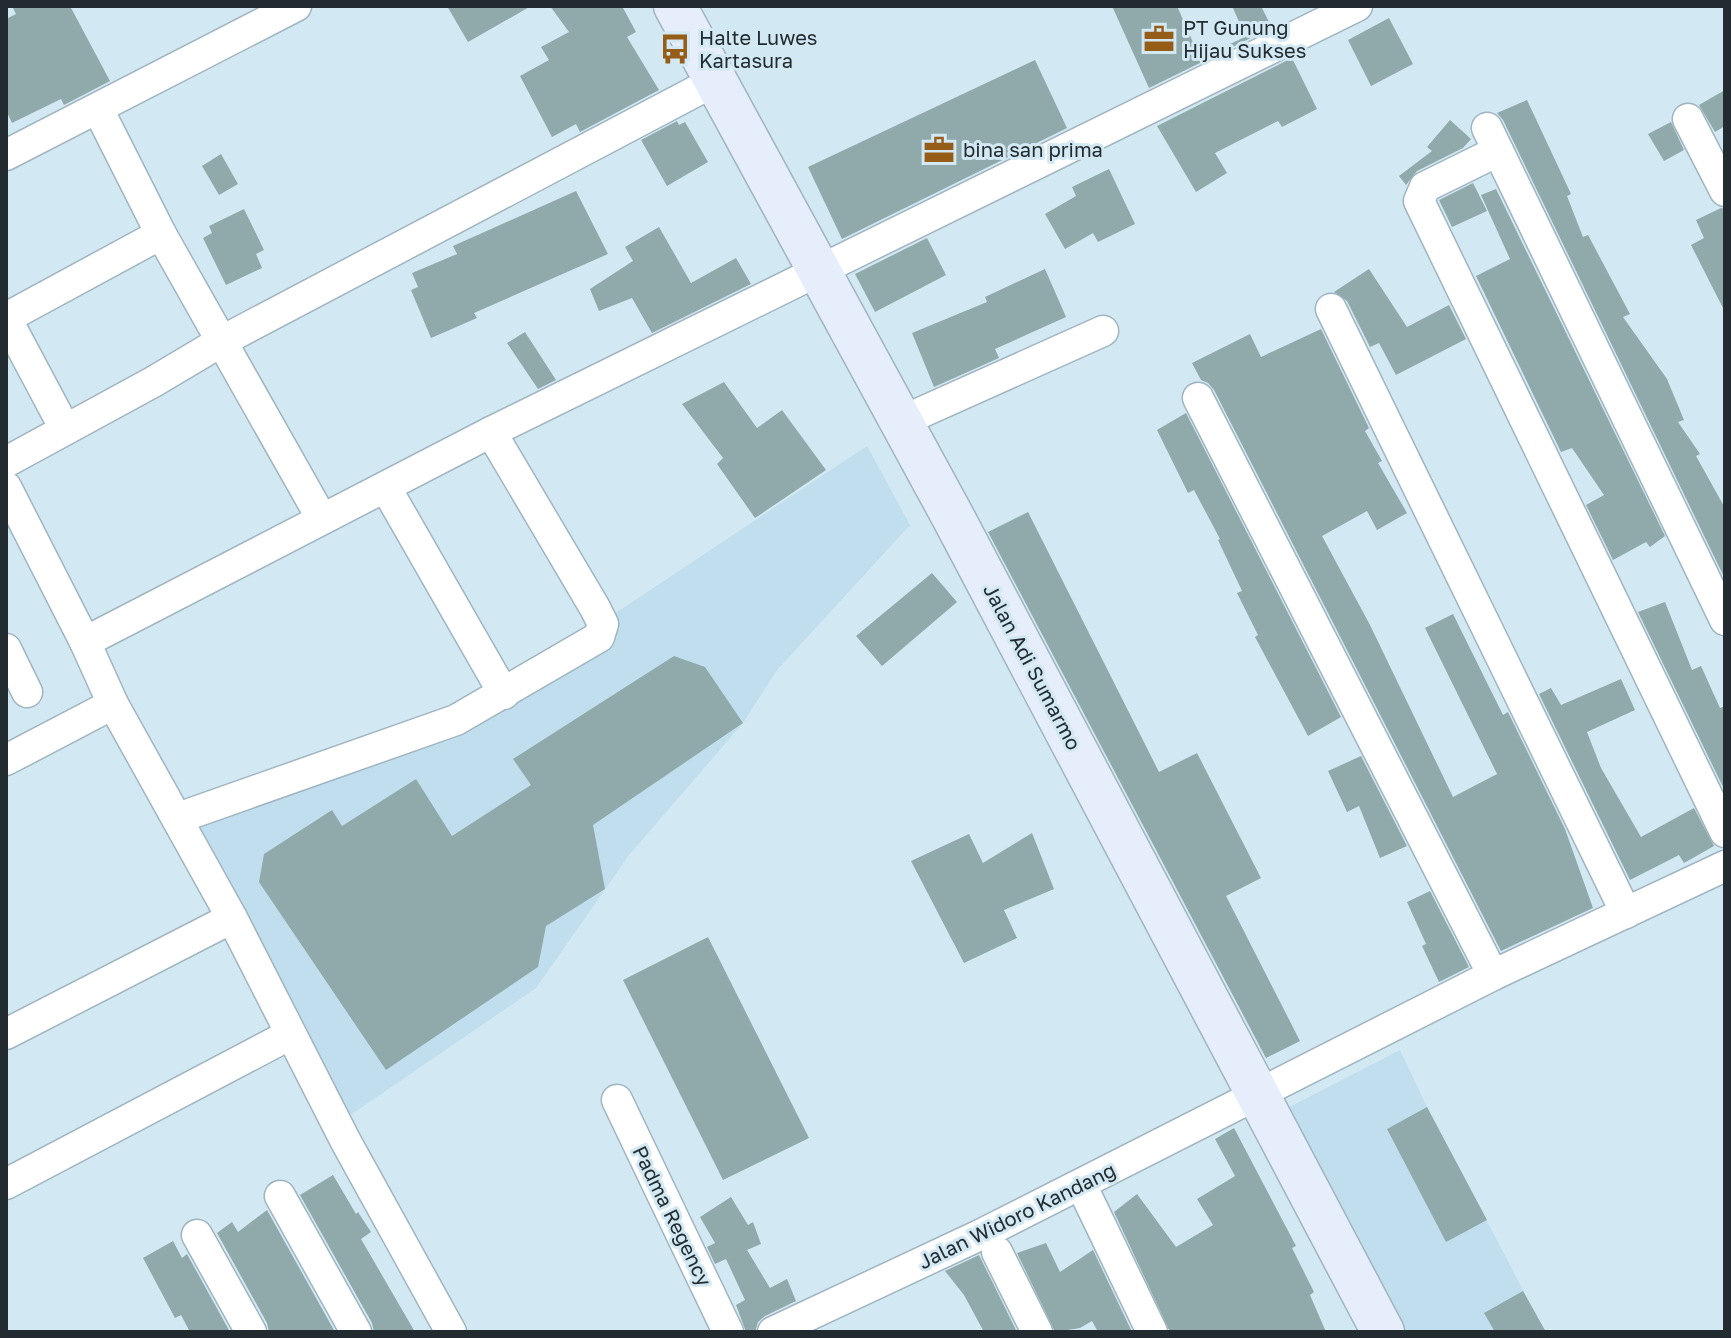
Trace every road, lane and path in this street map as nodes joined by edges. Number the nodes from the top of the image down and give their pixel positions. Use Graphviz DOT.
graph roads {
  1 [pos="296,6"];
  2 [pos="675,6"];
  3 [pos="1357,6"];
  4 [pos="715,81"];
  5 [pos="98,109"];
  6 [pos="1688,119"];
  7 [pos="6,155"];
  8 [pos="1725,191"];
  9 [pos="161,234"];
  10 [pos="818,270"];
  11 [pos="1331,309"];
  12 [pos="6,318"];
  13 [pos="1103,331"];
  14 [pos="222,341"];
  15 [pos="1198,398"];
  16 [pos="900,422"];
  17 [pos="65,429"];
  18 [pos="491,432"];
  19 [pos="6,462"];
  20 [pos="6,487"];
  21 [pos="386,488"];
  22 [pos="322,519"];
  23 [pos="1725,620"];
  24 [pos="85,642"];
  25 [pos="6,649"];
  26 [pos="27,692"];
  27 [pos="504,694"];
  28 [pos="113,704"];
  29 [pos="6,760"];
  30 [pos="178,818"];
  31 [pos="1725,832"];
  32 [pos="1725,866"];
  33 [pos="1626,913"];
  34 [pos="232,918"];
  35 [pos="1493,975"];
  36 [pos="6,1034"];
  37 [pos="289,1035"];
  38 [pos="1257,1093"];
  39 [pos="617,1100"];
  40 [pos="6,1184"];
  41 [pos="280,1196"];
  42 [pos="1088,1199"];
  43 [pos="197,1235"];
  44 [pos="997,1252"];
  45 [pos="251,1332"];
  46 [pos="356,1332"];
  47 [pos="451,1332"];
  48 [pos="728,1332"];
  49 [pos="773,1332"];
  50 [pos="1037,1332"];
  51 [pos="1152,1332"];
  52 [pos="1383,1332"];
  1 -- 5 [label="street"];
  2 -- 4 [label="main road, Jalan Adi Sumarmo"];
  3 -- 10 [label="street"];
  4 -- 10 [label="main road, Jalan Adi Sumarmo"];
  4 -- 14 [label="street"];
  5 -- 7 [label="street"];
  5 -- 9 [label="street"];
  6 -- 8 [label="street"];
  9 -- 12 [label="street"];
  9 -- 14 [label="street"];
  10 -- 16 [label="main road, Jalan Adi Sumarmo"];
  10 -- 18 [label="street"];
  11 -- 33 [label="street"];
  12 -- 17 [label="street"];
  13 -- 16 [label="street"];
  14 -- 17 [label="street"];
  14 -- 22 [label="street"];
  15 -- 35 [label="street"];
  16 -- 38 [label="main road, Jalan Adi Sumarmo"];
  17 -- 19 [label="street"];
  18 -- 21 [label="street"];
  18 -- 27 [label="street"];
  20 -- 24 [label="street"];
  21 -- 22 [label="street"];
  21 -- 27 [label="street"];
  22 -- 24 [label="street"];
  23 -- 31 [label="street"];
  24 -- 28 [label="street"];
  25 -- 26 [label="street"];
  27 -- 30 [label="street"];
  28 -- 29 [label="street"];
  28 -- 30 [label="street"];
  30 -- 34 [label="street"];
  32 -- 33 [label="street, Jalan Widoro Kandang"];
  33 -- 35 [label="street, Jalan Widoro Kandang"];
  34 -- 36 [label="street"];
  34 -- 37 [label="street"];
  35 -- 38 [label="street, Jalan Widoro Kandang"];
  37 -- 40 [label="street"];
  37 -- 47 [label="street"];
  38 -- 49 [label="street, Jalan Widoro Kandang"];
  38 -- 52 [label="main road, Jalan Adi Sumarmo"];
  39 -- 48 [label="street, Padma Regency"];
  41 -- 46 [label="street"];
  42 -- 51 [label="street"];
  43 -- 45 [label="street"];
  44 -- 50 [label="street"];
}
